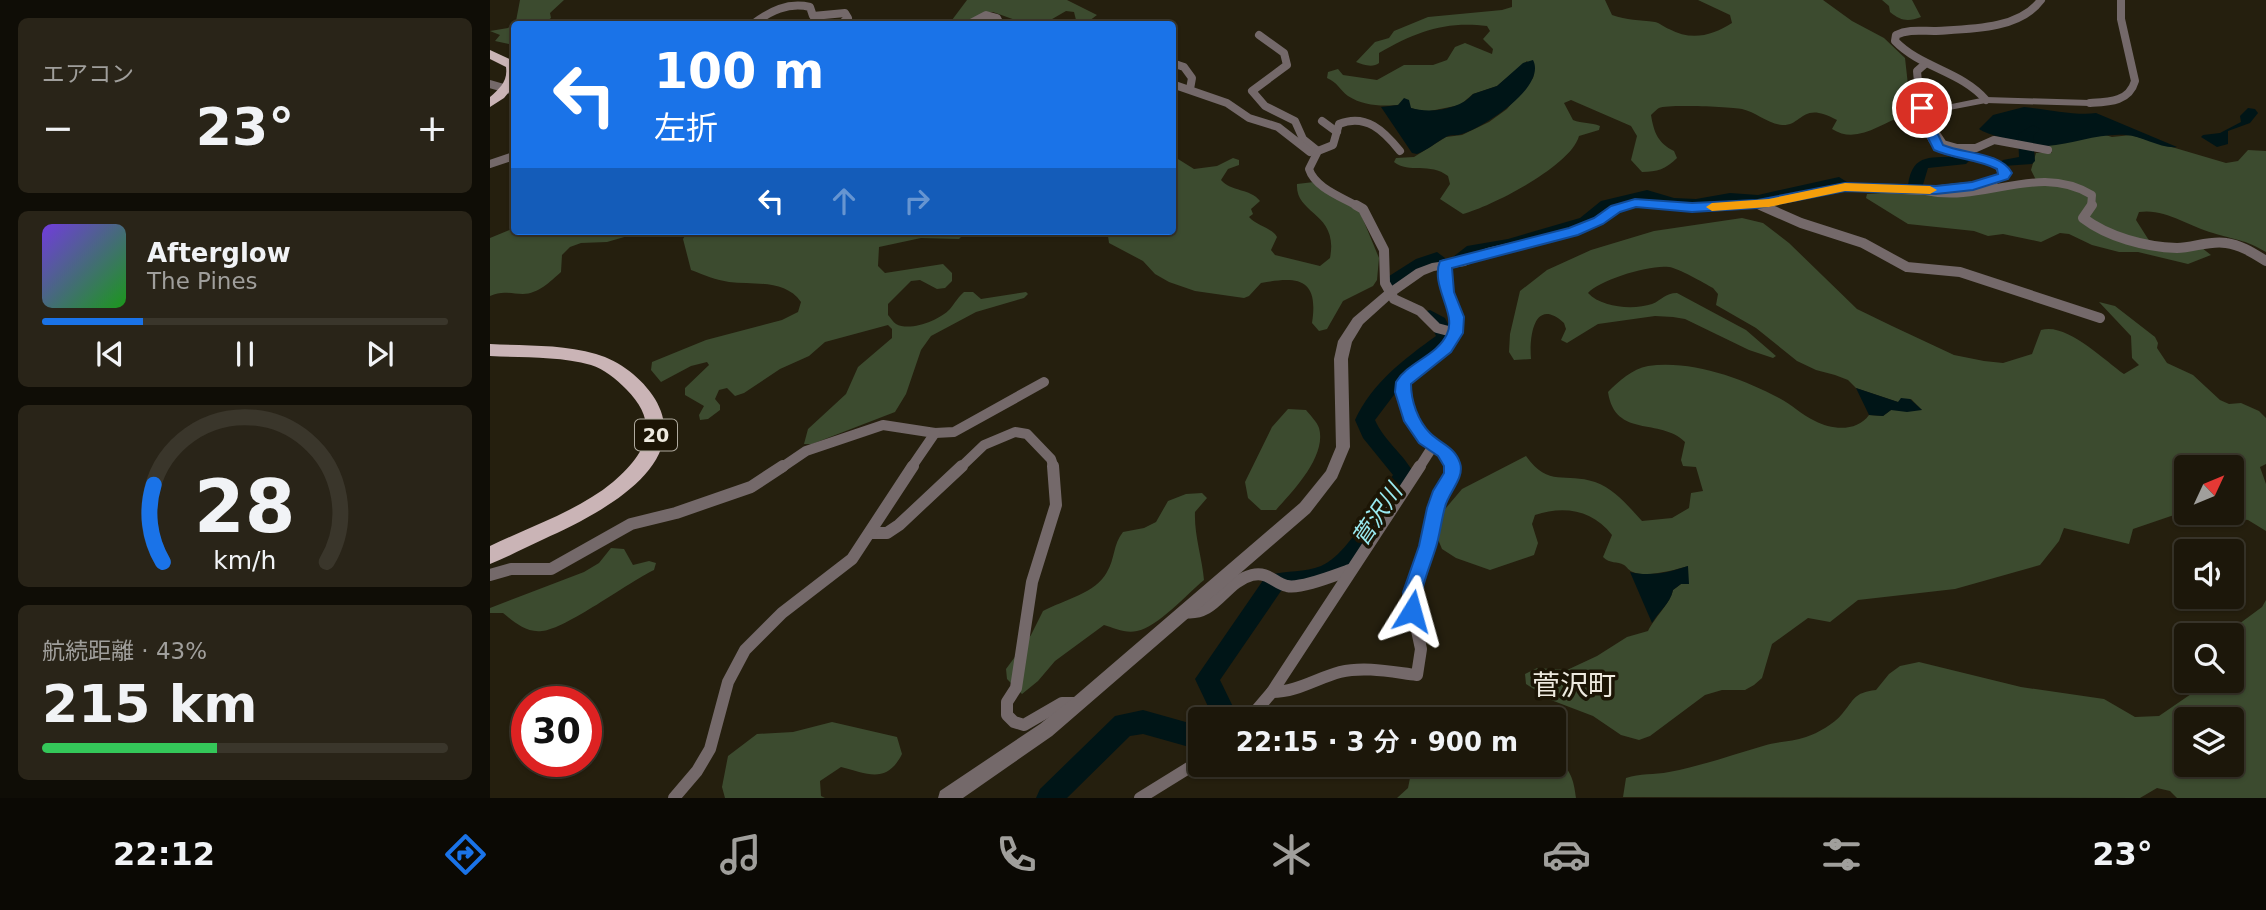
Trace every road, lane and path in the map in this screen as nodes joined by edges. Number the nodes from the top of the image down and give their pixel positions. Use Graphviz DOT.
graph roads {
  1 [pos="2041,0"];
  2 [pos="2121,0"];
  3 [pos="757,21"];
  4 [pos="844,21"];
  5 [pos="973,21"];
  6 [pos="998,21"];
  7 [pos="1259,35"];
  8 [pos="490,54"];
  9 [pos="511,64"];
  10 [pos="1925,64"];
  11 [pos="1176,65"];
  12 [pos="490,84"];
  13 [pos="1176,85"];
  14 [pos="1190,89"];
  15 [pos="511,90"];
  16 [pos="1986,100"];
  17 [pos="490,103"];
  18 [pos="2090,103"];
  19 [pos="1322,121"];
  20 [pos="1929,121"];
  21 [pos="1337,132"];
  22 [pos="1400,150"];
  23 [pos="2048,150"];
  24 [pos="1317,153"];
  25 [pos="511,157"];
  26 [pos="490,164"];
  27 [pos="1921,191"];
  28 [pos="1758,204"];
  29 [pos="2266,261"];
  30 [pos="1445,264"];
  31 [pos="1390,293"];
  32 [pos="2100,318"];
  33 [pos="1447,331"];
  34 [pos="490,350"];
  35 [pos="1044,382"];
  36 [pos="935,433"];
  37 [pos="1433,446"];
  38 [pos="871,533"];
  39 [pos="490,555"];
  40 [pos="1350,570"];
  41 [pos="490,575"];
  42 [pos="1184,612"];
  43 [pos="1272,692"];
  44 [pos="1080,703"];
  45 [pos="1259,707"];
  46 [pos="1188,768"];
  47 [pos="674,798"];
  48 [pos="947,798"];
  49 [pos="1140,798"];
  1 -- 10 [label="street"];
  2 -- 18 [label="street"];
  3 -- 4 [label="street"];
  5 -- 6 [label="street"];
  7 -- 24 [label="street"];
  8 -- 9 [label="main road"];
  10 -- 16 [label="street"];
  10 -- 20 [label="street"];
  11 -- 14 [label="street"];
  12 -- 15 [label="street"];
  13 -- 14 [label="street"];
  14 -- 24 [label="street"];
  15 -- 17 [label="main road"];
  16 -- 18 [label="street"];
  16 -- 20 [label="street"];
  19 -- 21 [label="street"];
  20 -- 23 [label="street"];
  20 -- 27 [label="street"];
  21 -- 22 [label="street"];
  21 -- 24 [label="street"];
  24 -- 31 [label="street"];
  25 -- 26 [label="street"];
  27 -- 28 [label="street"];
  27 -- 29 [label="street"];
  28 -- 30 [label="street"];
  28 -- 32 [label="street"];
  30 -- 31 [label="street"];
  30 -- 33 [label="street"];
  31 -- 33 [label="street"];
  31 -- 42 [label="street"];
  33 -- 37 [label="street"];
  34 -- 39 [label="main road, 20"];
  35 -- 36 [label="street"];
  36 -- 38 [label="street"];
  36 -- 41 [label="street"];
  37 -- 40 [label="street"];
  37 -- 43 [label="street"];
  38 -- 44 [label="street"];
  38 -- 47 [label="street"];
  40 -- 42 [label="street"];
  40 -- 43 [label="street"];
  42 -- 44 [label="street"];
  43 -- 45 [label="street"];
  44 -- 48 [label="street"];
  46 -- 49 [label="street"];
}
